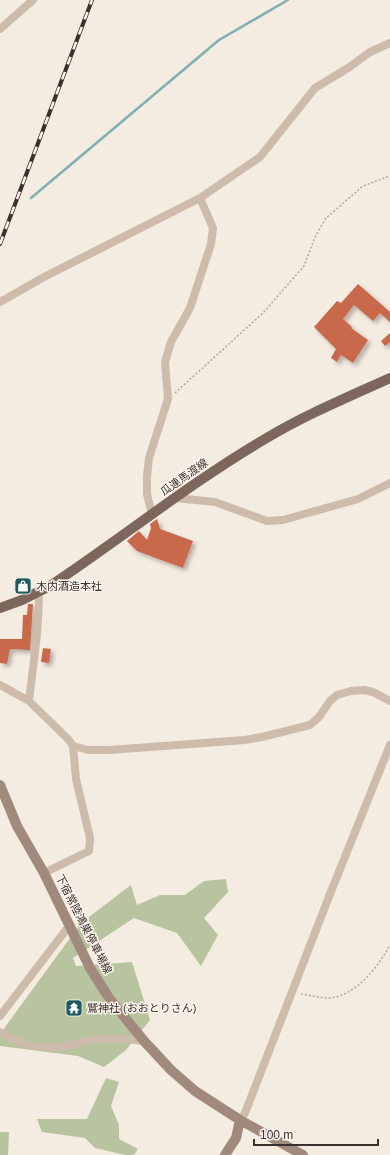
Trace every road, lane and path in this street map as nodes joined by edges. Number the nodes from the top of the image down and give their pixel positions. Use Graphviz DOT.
graph roads {
  1 [pos="33,0"];
  2 [pos="0,29"];
  3 [pos="390,43"];
  4 [pos="390,176"];
  5 [pos="200,198"];
  6 [pos="0,302"];
  7 [pos="390,378"];
  8 [pos="168,399"];
  9 [pos="390,483"];
  10 [pos="176,498"];
  11 [pos="152,515"];
  12 [pos="37,594"];
  13 [pos="0,608"];
  14 [pos="0,685"];
  15 [pos="29,701"];
  16 [pos="390,701"];
  17 [pos="390,745"];
  18 [pos="73,746"];
  19 [pos="0,786"];
  20 [pos="44,873"];
  21 [pos="69,926"];
  22 [pos="390,945"];
  23 [pos="291,992"];
  24 [pos="0,1016"];
  25 [pos="0,1032"];
  26 [pos="144,1041"];
  27 [pos="240,1120"];
  28 [pos="225,1155"];
  29 [pos="303,1155"];
  1 -- 2 [label="street"];
  3 -- 5 [label="street"];
  4 -- 8 [label="path"];
  5 -- 6 [label="street"];
  5 -- 8 [label="street"];
  7 -- 10 [label="main road, 瓜連馬渡線"];
  8 -- 11 [label="street"];
  9 -- 10 [label="street"];
  10 -- 11 [label="main road, 瓜連馬渡線"];
  11 -- 12 [label="main road, 瓜連馬渡線"];
  12 -- 13 [label="main road, 瓜連馬渡線"];
  12 -- 15 [label="street"];
  14 -- 15 [label="street"];
  15 -- 18 [label="street"];
  16 -- 18 [label="street"];
  17 -- 23 [label="street"];
  18 -- 20 [label="street"];
  19 -- 20 [label="main road, 下宿常陸鴻巣停車場線"];
  20 -- 21 [label="main road, 下宿常陸鴻巣停車場線"];
  21 -- 24 [label="street"];
  21 -- 26 [label="main road, 下宿常陸鴻巣停車場線"];
  22 -- 23 [label="path"];
  23 -- 27 [label="street"];
  25 -- 26 [label="street"];
  26 -- 27 [label="main road, 下宿常陸鴻巣停車場線"];
  27 -- 28 [label="main road"];
  27 -- 29 [label="main road, 下宿常陸鴻巣停車場線"];
}
